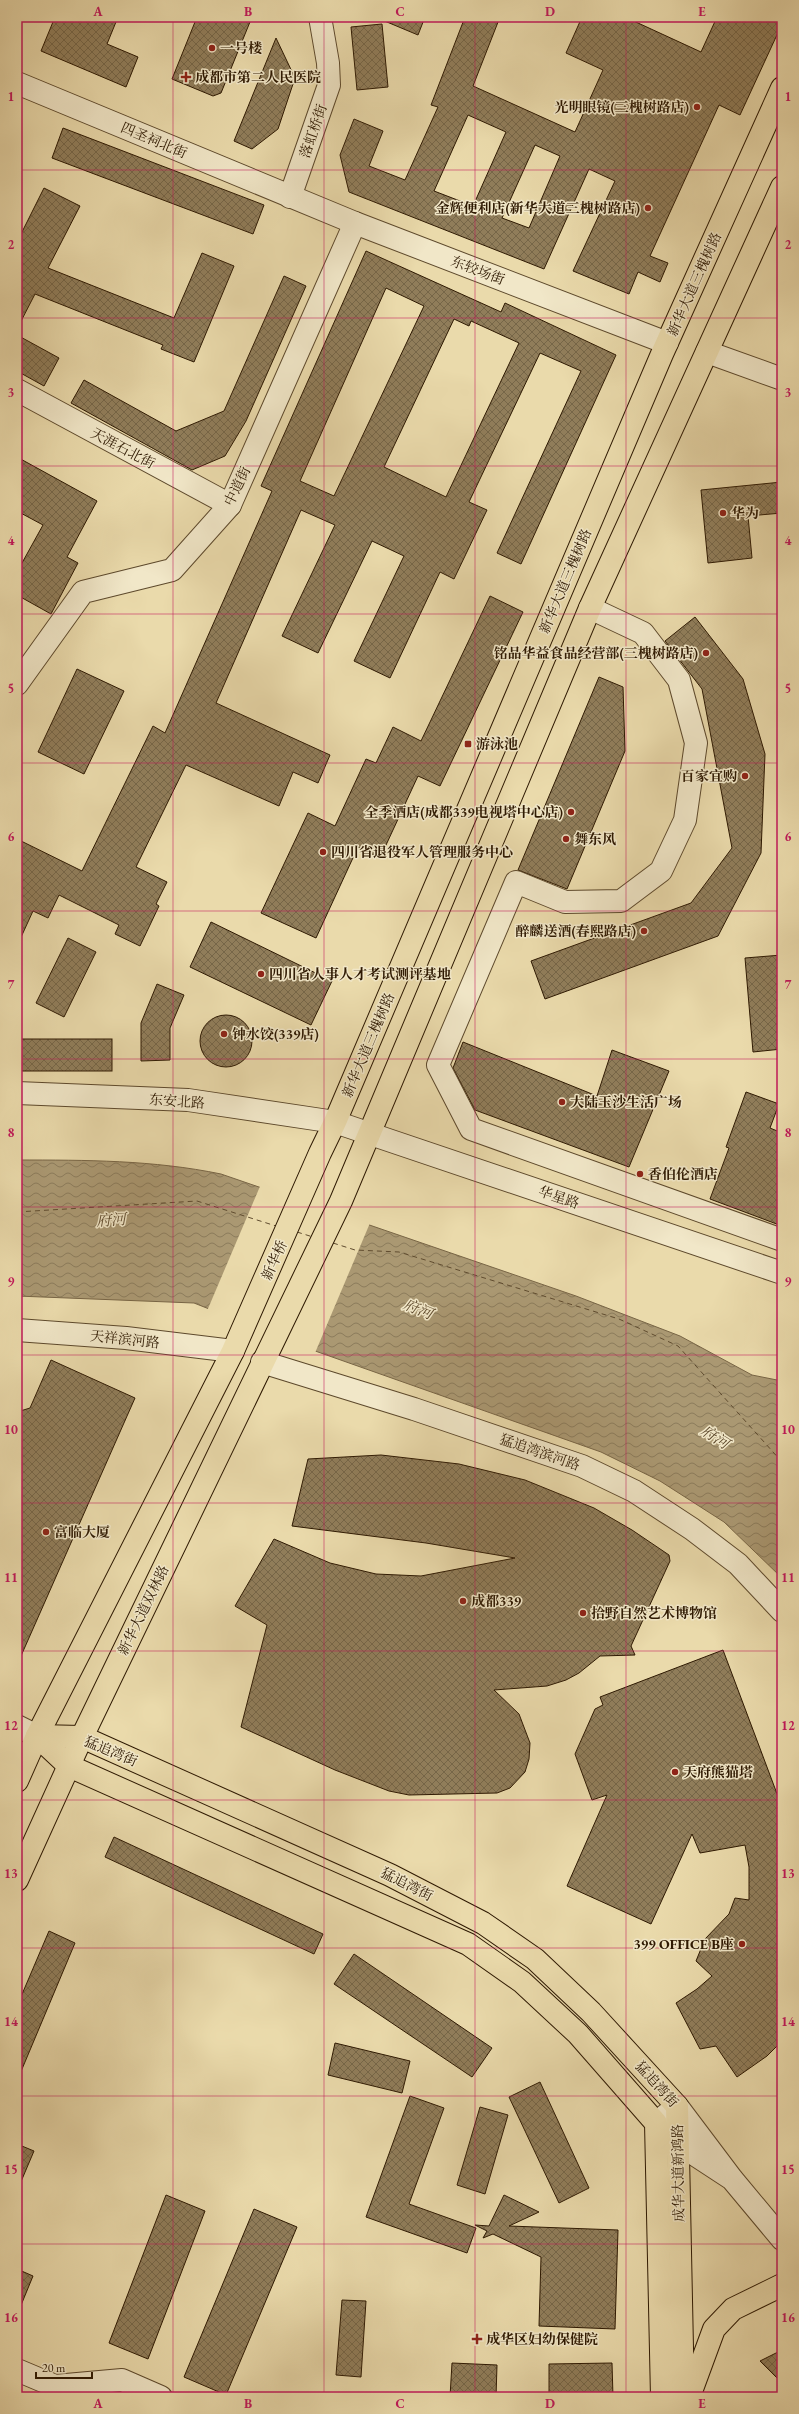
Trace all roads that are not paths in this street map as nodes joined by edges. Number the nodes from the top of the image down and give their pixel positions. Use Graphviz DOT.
graph roads {
  1 [pos="320,17"];
  2 [pos="17,83"];
  3 [pos="782,88"];
  4 [pos="782,187"];
  5 [pos="290,197"];
  6 [pos="355,223"];
  7 [pos="667,343"];
  8 [pos="707,352"];
  9 [pos="782,379"];
  10 [pos="17,390"];
  11 [pos="230,505"];
  12 [pos="590,608"];
  13 [pos="17,684"];
  14 [pos="17,1093"];
  15 [pos="336,1122"];
  16 [pos="370,1134"];
  17 [pos="307,1187"];
  18 [pos="782,1240"];
  19 [pos="782,1273"];
  20 [pos="19,1334"];
  21 [pos="237,1342"];
  22 [pos="262,1362"];
  23 [pos="782,1611"];
  24 [pos="17,1726"];
  25 [pos="38,1736"];
  26 [pos="82,1737"];
  27 [pos="69,1766"];
  28 [pos="17,1781"];
  29 [pos="17,1880"];
  30 [pos="677,2106"];
  31 [pos="656,2123"];
  32 [pos="677,2143"];
  33 [pos="732,2179"];
  34 [pos="782,2239"];
  35 [pos="782,2285"];
  36 [pos="17,2370"];
  37 [pos="161,2397"];
  38 [pos="662,2397"];
  39 [pos="683,2397"];
  40 [pos="689,2397"];
  1 -- 5 [label="street, 落虹桥街"];
  2 -- 5 [label="street, 四圣祠北街"];
  3 -- 7 [label="main road, 新华大道三槐树路"];
  4 -- 8 [label="main road"];
  5 -- 6 [label="street, 东较场街"];
  6 -- 7 [label="street, 东较场街"];
  6 -- 11 [label="street, 中道街"];
  7 -- 15 [label="main road, 新华大道三槐树路"];
  8 -- 9 [label="street"];
  8 -- 12 [label="main road"];
  10 -- 11 [label="street, 天涯石北街"];
  11 -- 13 [label="street, 中道街"];
  12 -- 16 [label="main road"];
  12 -- 18 [label="street"];
  14 -- 15 [label="street, 东安北路"];
  15 -- 16 [label="street, 华星路"];
  15 -- 17 [label="main road, 新华大道三槐树路"];
  16 -- 19 [label="street, 华星路"];
  16 -- 22 [label="main road, 新华大道双林路"];
  17 -- 21 [label="main road, 新华桥"];
  20 -- 21 [label="street, 天祥滨河路"];
  21 -- 25 [label="main road"];
  22 -- 23 [label="street, 猛追湾滨河路"];
  22 -- 26 [label="main road, 新华大道双林路"];
  24 -- 25 [label="street"];
  25 -- 26 [label="main road, 猛追湾街"];
  25 -- 27 [label="main road, 猛追湾街"];
  25 -- 28 [label="main road"];
  26 -- 27 [label="main road, 新华大道双林路"];
  26 -- 30 [label="main road, 猛追湾街"];
  27 -- 29 [label="main road, 新华大道双林路"];
  27 -- 31 [label="main road, 猛追湾街"];
  30 -- 31 [label="street, 成华大道新鸿路"];
  30 -- 32 [label="main road, 成华大道新鸿路"];
  30 -- 33 [label="street, 猛追湾街"];
  31 -- 32 [label="street, 猛追湾街"];
  31 -- 38 [label="main road, 成华大道新鸿路"];
  32 -- 33 [label="street, 猛追湾街"];
  32 -- 39 [label="main road, 成华大道新鸿路"];
  33 -- 34 [label="street, 猛追湾街"];
  35 -- 40 [label="main road"];
  36 -- 37 [label="street"];
}
